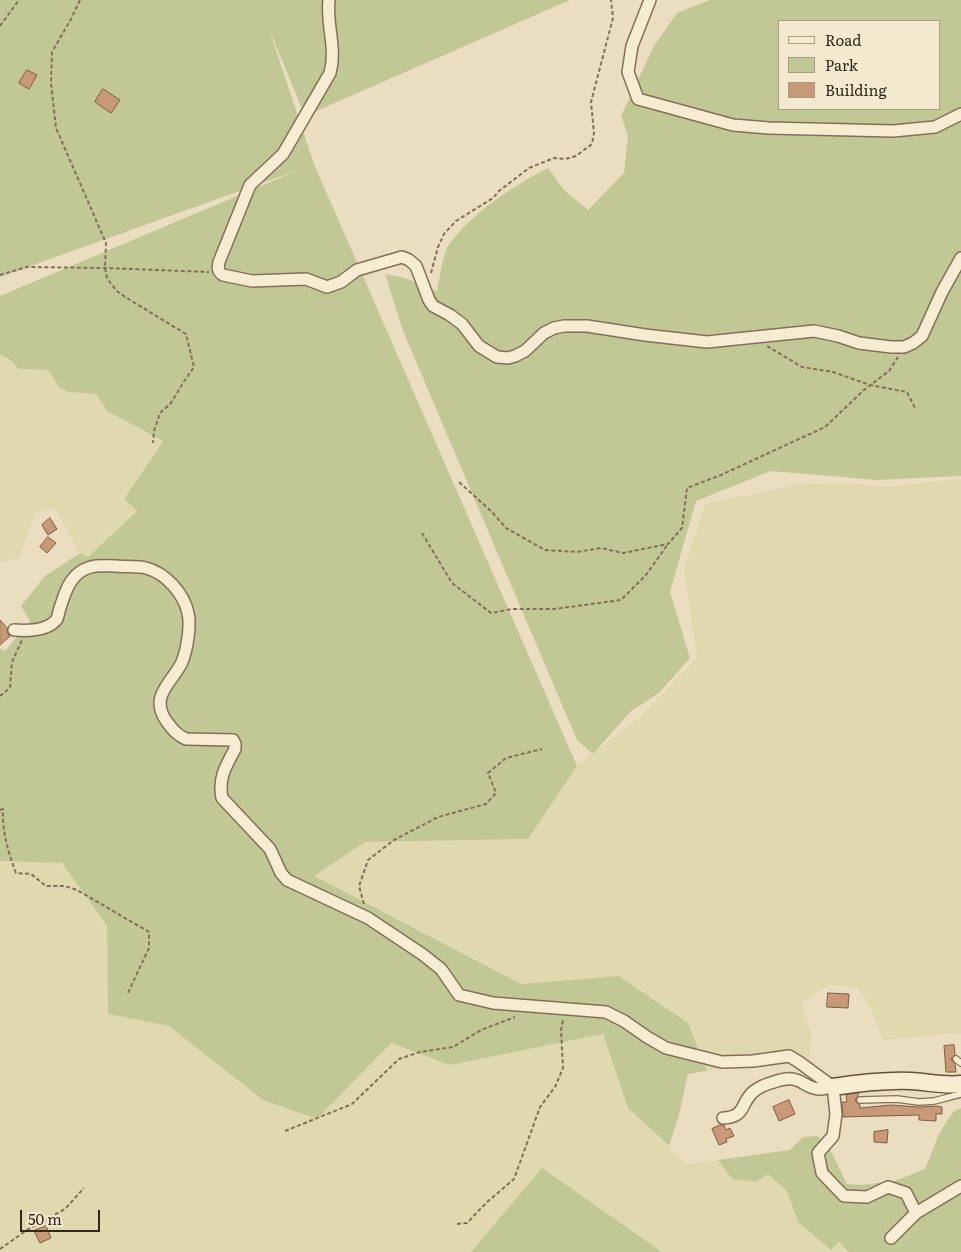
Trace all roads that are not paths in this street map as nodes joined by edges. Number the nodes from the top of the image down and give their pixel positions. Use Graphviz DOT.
graph roads {
  1 [pos="329,0"];
  2 [pos="650,0"];
  3 [pos="961,114"];
  4 [pos="961,258"];
  5 [pos="14,630"];
  6 [pos="961,1084"];
  7 [pos="833,1086"];
  8 [pos="961,1094"];
  9 [pos="860,1100"];
  10 [pos="723,1118"];
  11 [pos="961,1186"];
  12 [pos="916,1213"];
  13 [pos="891,1238"];
  1 -- 4 [label="street"];
  2 -- 3 [label="street"];
  5 -- 7 [label="street"];
  6 -- 7 [label="street"];
  7 -- 10 [label="street"];
  7 -- 12 [label="street"];
  8 -- 9 [label="lane"];
  11 -- 12 [label="street"];
  12 -- 13 [label="street"];
}
